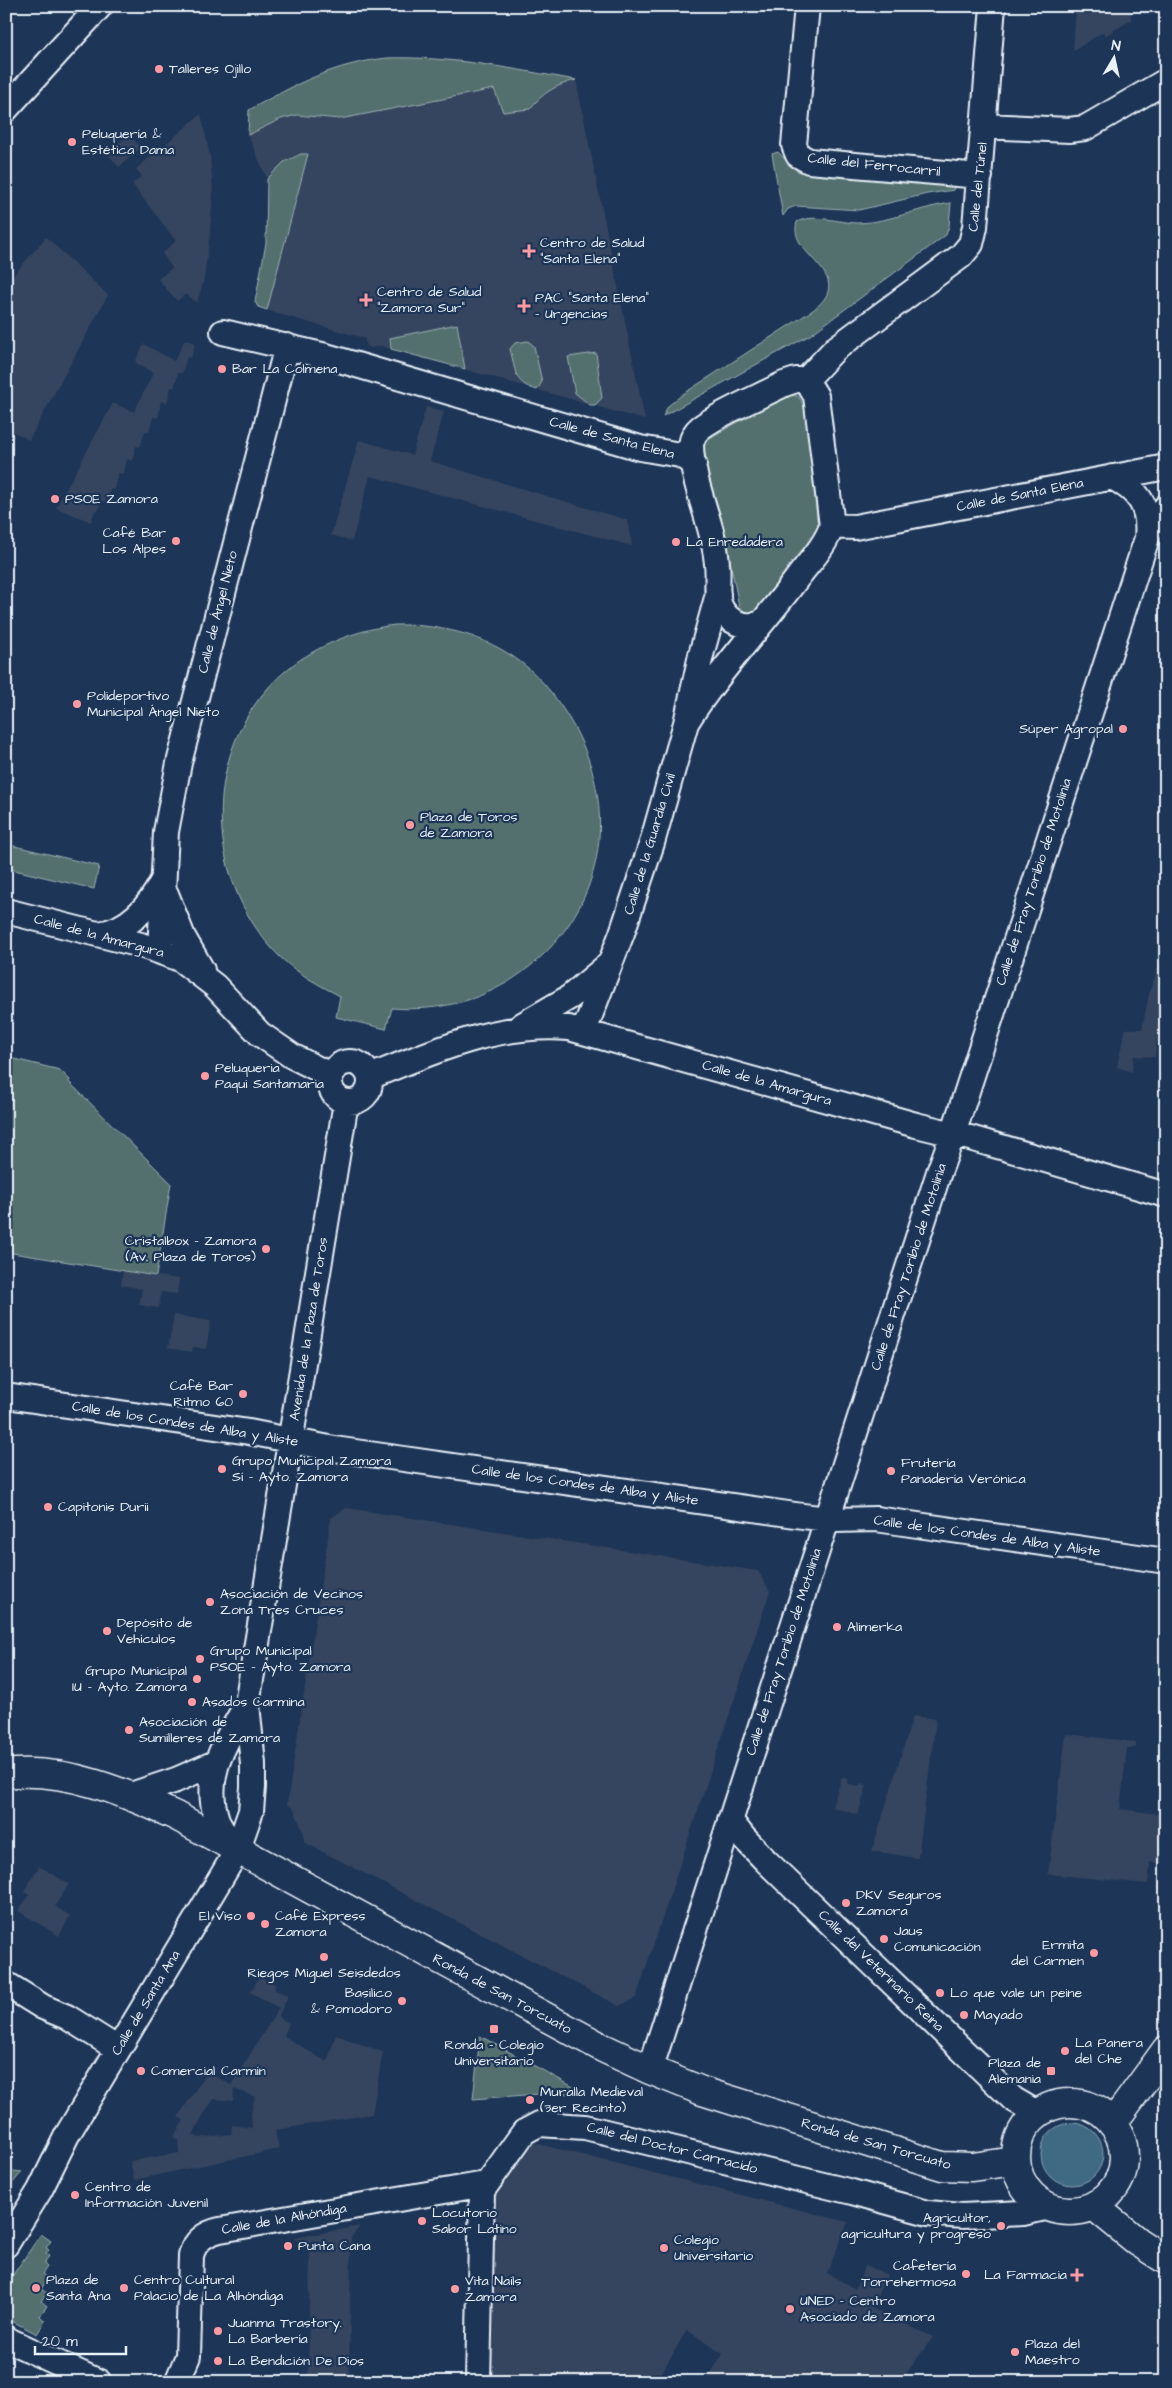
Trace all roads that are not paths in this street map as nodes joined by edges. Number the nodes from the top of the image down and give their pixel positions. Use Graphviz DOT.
graph roads {
  1 [pos="100,6"];
  2 [pos="807,6"];
  3 [pos="993,6"];
  4 [pos="1166,81"];
  5 [pos="6,109"];
  6 [pos="984,126"];
  7 [pos="980,176"];
  8 [pos="224,332"];
  9 [pos="287,346"];
  10 [pos="806,380"];
  11 [pos="694,464"];
  12 [pos="1166,467"];
  13 [pos="1112,477"];
  14 [pos="1166,507"];
  15 [pos="832,526"];
  16 [pos="1146,538"];
  17 [pos="718,594"];
  18 [pos="761,623"];
  19 [pos="686,723"];
  20 [pos="163,880"];
  21 [pos="6,911"];
  22 [pos="98,934"];
  23 [pos="160,951"];
  24 [pos="610,964"];
  25 [pos="215,986"];
  26 [pos="511,1030"];
  27 [pos="584,1031"];
  28 [pos="330,1075"];
  29 [pos="370,1077"];
  30 [pos="346,1102"];
  31 [pos="953,1134"];
  32 [pos="1166,1195"];
  33 [pos="6,1396"];
  34 [pos="292,1441"];
  35 [pos="827,1519"];
  36 [pos="1166,1561"];
  37 [pos="247,1704"];
  38 [pos="215,1763"];
  39 [pos="6,1774"];
  40 [pos="131,1795"];
  41 [pos="730,1820"];
  42 [pos="237,1851"];
  43 [pos="6,1984"];
  44 [pos="118,2049"];
  45 [pos="1166,2050"];
  46 [pos="650,2070"];
  47 [pos="1040,2111"];
  48 [pos="1113,2123"];
  49 [pos="1015,2161"];
  50 [pos="485,2184"];
  51 [pos="1049,2206"];
  52 [pos="1095,2207"];
  53 [pos="6,2245"];
  54 [pos="1166,2260"];
  55 [pos="6,2339"];
  56 [pos="99,2382"];
  57 [pos="178,2382"];
  58 [pos="478,2382"];
  1 -- 5 [label="street"];
  2 -- 7 [label="street, Calle del Ferrocarril"];
  3 -- 6 [label="street, Calle del Túnel"];
  4 -- 6 [label="street"];
  6 -- 7 [label="street, Calle del Túnel"];
  7 -- 10 [label="street, Calle del Túnel"];
  8 -- 9 [label="street, Calle de Santa Elena"];
  9 -- 11 [label="street, Calle de Santa Elena"];
  9 -- 20 [label="street, Calle de Ángel Nieto"];
  10 -- 11 [label="street, Calle de Santa Elena"];
  10 -- 15 [label="street"];
  11 -- 17 [label="street, Calle de la Guardia Civil"];
  12 -- 13 [label="street, Calle de Santa Elena"];
  13 -- 15 [label="street, Calle de Santa Elena"];
  13 -- 16 [label="street, Calle de Fray Toribio de Motolinia"];
  14 -- 16 [label="street"];
  15 -- 18 [label="street, Calle de la Guardia Civil"];
  16 -- 31 [label="street, Calle de Fray Toribio de Motolinia"];
  17 -- 18 [label="street, Calle de la Guardia Civil"];
  17 -- 19 [label="street, Calle de la Guardia Civil"];
  18 -- 19 [label="street, Calle de la Guardia Civil"];
  19 -- 24 [label="street, Calle de la Guardia Civil"];
  20 -- 22 [label="street"];
  20 -- 23 [label="street, Calle de Ángel Nieto"];
  20 -- 25 [label="street, Calle de Ángel Nieto"];
  21 -- 22 [label="street, Calle de la Amargura"];
  22 -- 23 [label="street, Calle de la Amargura"];
  23 -- 25 [label="street, Calle de la Amargura"];
  24 -- 26 [label="street, Calle de la Guardia Civil"];
  24 -- 27 [label="street, Calle de la Guardia Civil"];
  25 -- 28 [label="street, Calle de la Amargura"];
  26 -- 27 [label="street, Calle de la Amargura"];
  26 -- 29 [label="street, Calle de la Amargura"];
  27 -- 31 [label="street, Calle de la Amargura"];
  28 -- 29 [label="street"];
  28 -- 30 [label="street"];
  29 -- 30 [label="street"];
  30 -- 34 [label="street, Avenida de la Plaza de Toros"];
  31 -- 32 [label="street, Calle de la Amargura"];
  31 -- 35 [label="street, Calle de Fray Toribio de Motolinia"];
  33 -- 34 [label="street, Calle de los Condes de Alba y Aliste"];
  34 -- 35 [label="street, Calle de los Condes de Alba y Aliste"];
  34 -- 37 [label="street, Avenida de la Plaza de Toros"];
  35 -- 36 [label="street, Calle de los Condes de Alba y Aliste"];
  35 -- 41 [label="street, Calle de Fray Toribio de Motolinia"];
  37 -- 38 [label="street, Avenida de la Plaza de Toros"];
  37 -- 42 [label="street, Avenida de la Plaza de Toros"];
  38 -- 40 [label="street"];
  38 -- 42 [label="street, Avenida de la Plaza de Toros"];
  39 -- 40 [label="main road, Ronda de San Torcuato"];
  40 -- 42 [label="main road, Ronda de San Torcuato"];
  41 -- 46 [label="street, Calle de Fray Toribio de Motolinia"];
  41 -- 47 [label="street, Calle del Veterinario Reina"];
  42 -- 44 [label="street, Calle de Santa Ana"];
  42 -- 46 [label="main road, Ronda de San Torcuato"];
  43 -- 44 [label="street"];
  44 -- 53 [label="street, Calle de Santa Ana"];
  45 -- 48 [label="main road"];
  46 -- 49 [label="main road, Ronda de San Torcuato"];
  47 -- 48 [label="main road"];
  47 -- 49 [label="main road"];
  48 -- 52 [label="main road"];
  49 -- 51 [label="main road"];
  50 -- 51 [label="street, Calle del Doctor Carracido"];
  50 -- 57 [label="street, Calle de la Alhóndiga"];
  50 -- 58 [label="street, Calle del Doctor Carracido"];
  51 -- 52 [label="main road"];
  52 -- 54 [label="main road"];
  55 -- 56 [label="street"];
}
